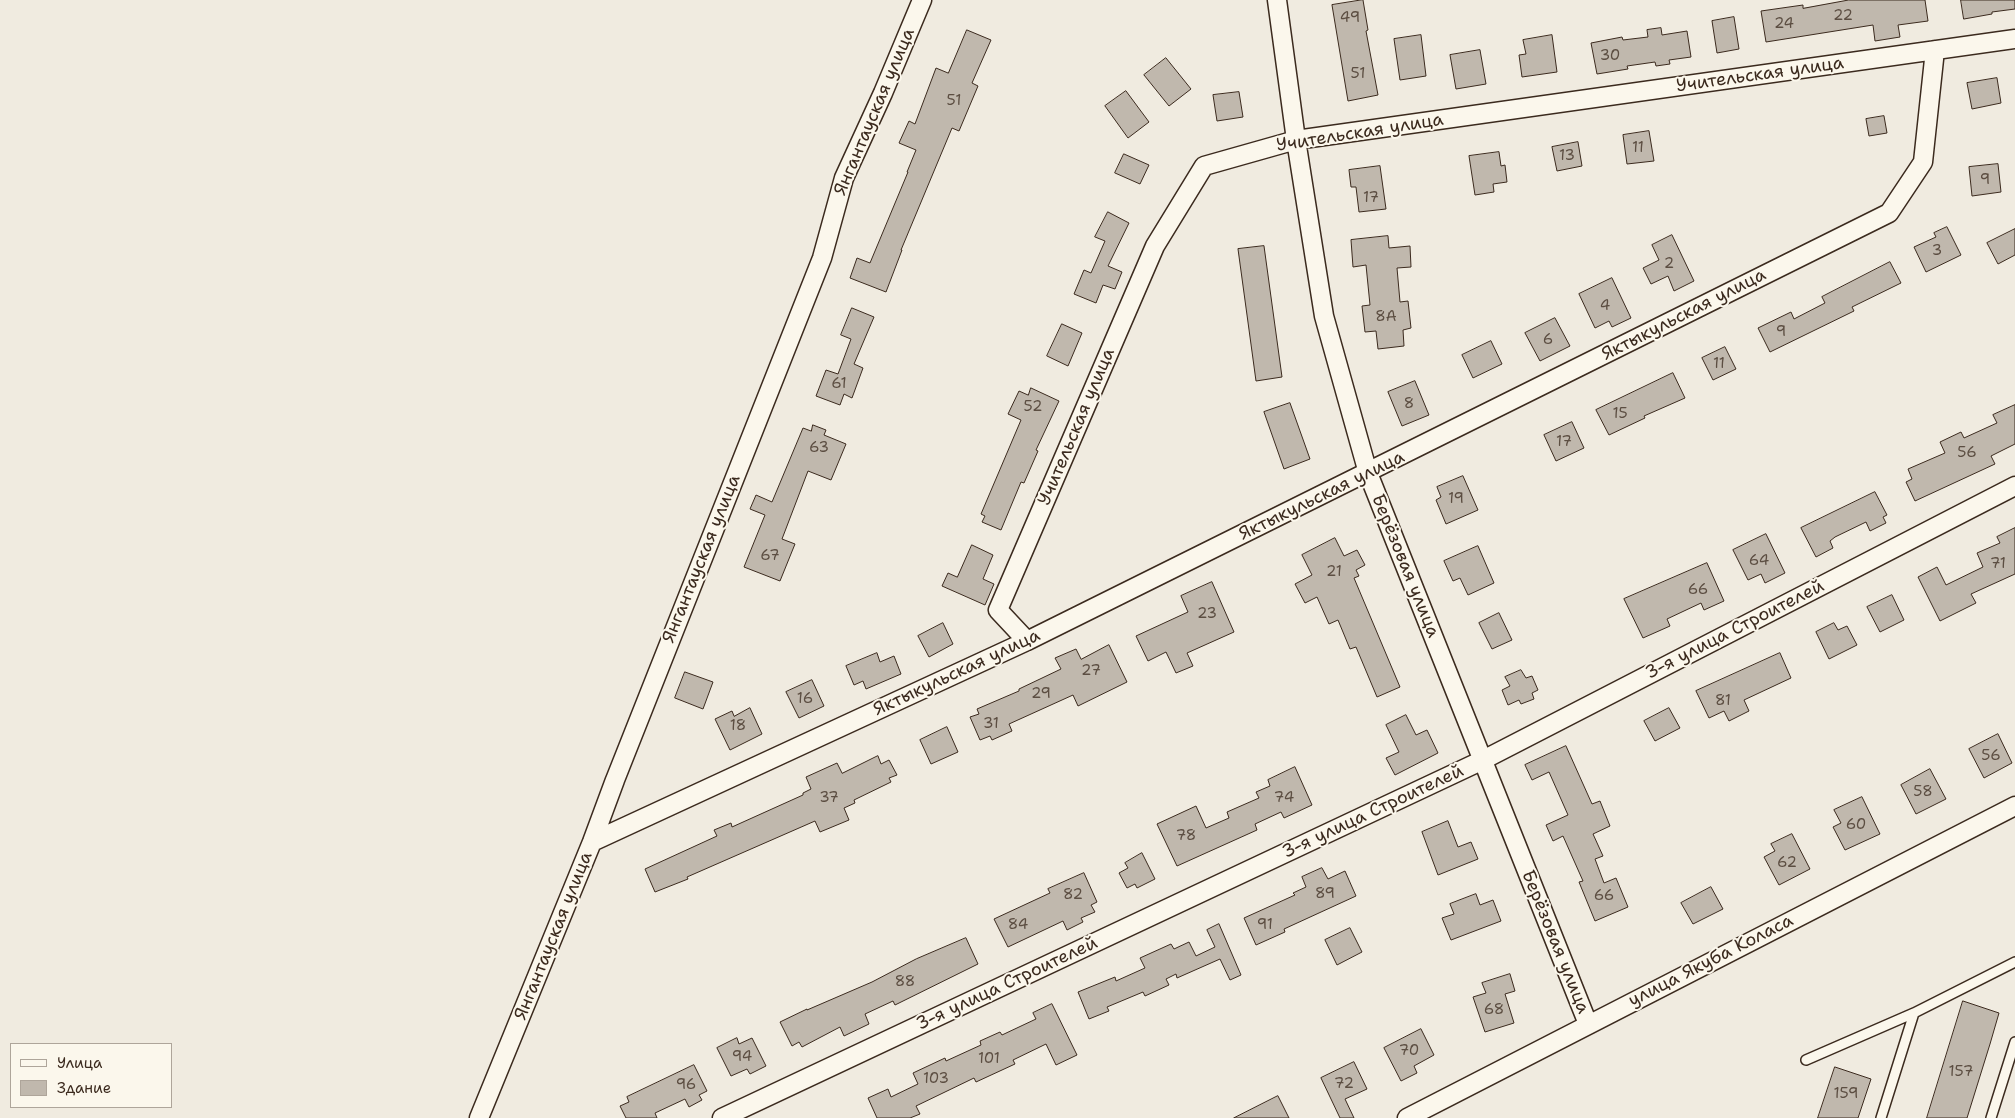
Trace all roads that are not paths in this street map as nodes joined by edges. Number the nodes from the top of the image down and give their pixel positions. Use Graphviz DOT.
graph roads {
  1 [pos="922,0"];
  2 [pos="1277,0"];
  3 [pos="2015,39"];
  4 [pos="1936,50"];
  5 [pos="1296,140"];
  6 [pos="1368,473"];
  7 [pos="2015,486"];
  8 [pos="1028,641"];
  9 [pos="1483,760"];
  10 [pos="2015,806"];
  11 [pos="592,842"];
  12 [pos="2015,962"];
  13 [pos="1914,1013"];
  14 [pos="1588,1024"];
  15 [pos="2015,1042"];
  16 [pos="1806,1060"];
  17 [pos="479,1118"];
  18 [pos="722,1118"];
  19 [pos="1407,1118"];
  20 [pos="1881,1118"];
  21 [pos="1991,1118"];
  1 -- 11 [label="street, Янгантауская улица"];
  2 -- 5 [label="street, Берёзовая улица"];
  3 -- 4 [label="street, Учительская улица"];
  4 -- 5 [label="street, Учительская улица"];
  4 -- 6 [label="street, Яктыкульская улица"];
  5 -- 6 [label="street, Берёзовая улица"];
  5 -- 8 [label="street, Учительская улица"];
  6 -- 8 [label="street, Яктыкульская улица"];
  6 -- 9 [label="street, Берёзовая улица"];
  7 -- 9 [label="street, 3-я улица Строителей"];
  8 -- 11 [label="street, Яктыкульская улица"];
  9 -- 14 [label="street, Берёзовая улица"];
  9 -- 18 [label="street, 3-я улица Строителей"];
  10 -- 14 [label="street, улица Якуба Коласа"];
  11 -- 17 [label="street, Янгантауская улица"];
  12 -- 13 [label="lane"];
  13 -- 16 [label="lane"];
  13 -- 20 [label="lane"];
  14 -- 19 [label="street, улица Якуба Коласа"];
  15 -- 21 [label="lane"];
}
